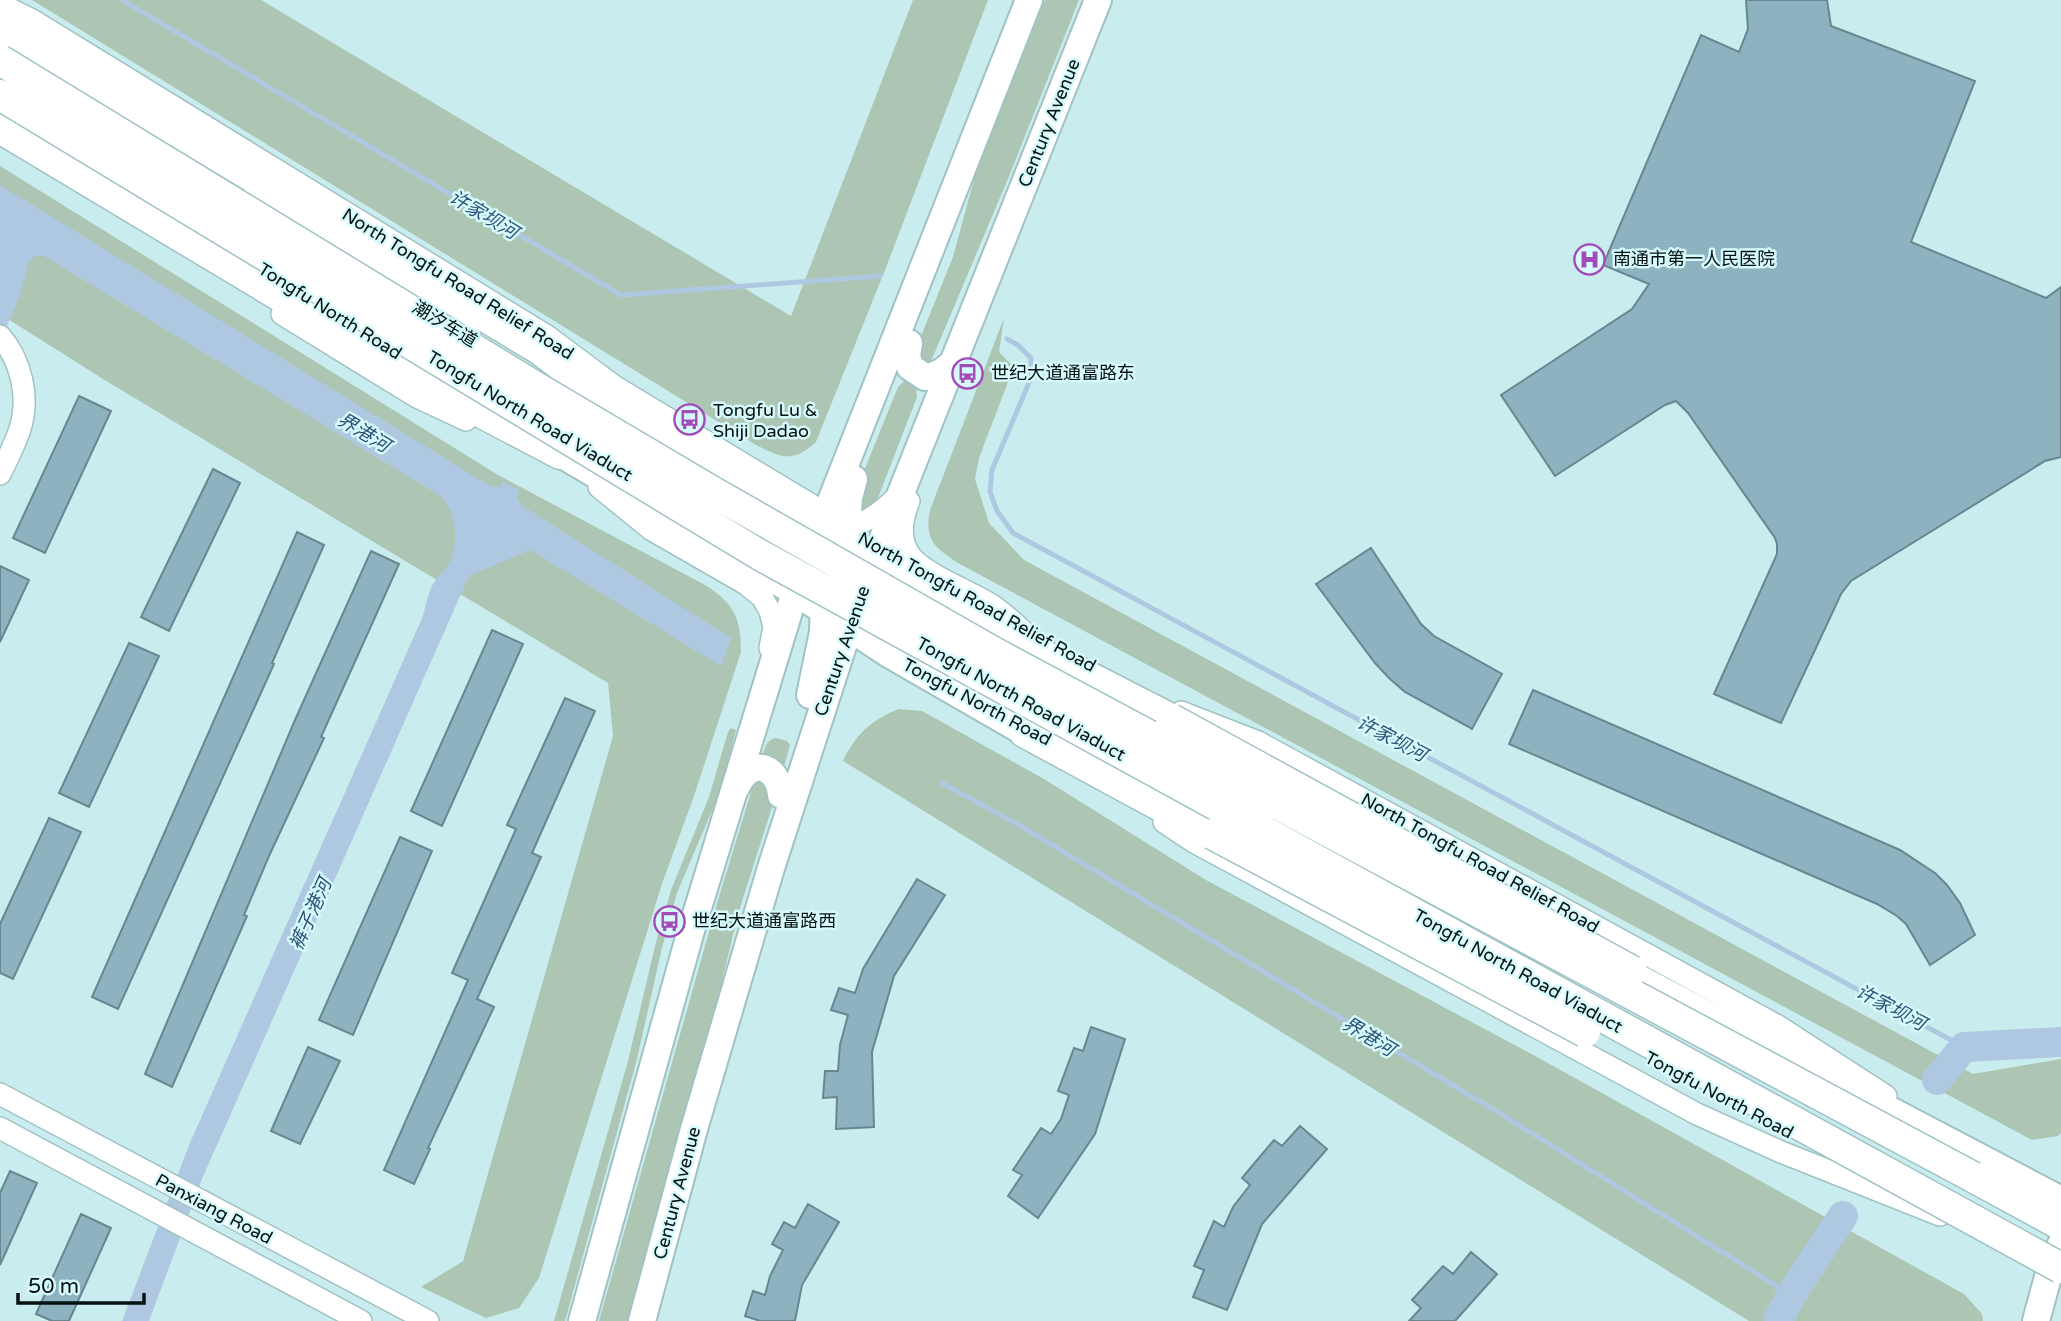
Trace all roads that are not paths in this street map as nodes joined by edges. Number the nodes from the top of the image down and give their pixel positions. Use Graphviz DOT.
graph roads {
  1 [pos="1029,0"];
  2 [pos="1098,0"];
  3 [pos="0,4"];
  4 [pos="0,30"];
  5 [pos="0,43"];
  6 [pos="0,52"];
  7 [pos="0,60"];
  8 [pos="994,92"];
  9 [pos="0,95"];
  10 [pos="0,106"];
  11 [pos="0,128"];
  12 [pos="0,141"];
  13 [pos="2,337"];
  14 [pos="909,343"];
  15 [pos="951,369"];
  16 [pos="631,418"];
  17 [pos="560,454"];
  18 [pos="716,457"];
  19 [pos="0,474"];
  20 [pos="901,493"];
  21 [pos="611,496"];
  22 [pos="778,506"];
  23 [pos="835,528"];
  24 [pos="811,554"];
  25 [pos="876,554"];
  26 [pos="923,567"];
  27 [pos="746,584"];
  28 [pos="793,599"];
  29 [pos="839,622"];
  30 [pos="1016,626"];
  31 [pos="885,657"];
  32 [pos="1058,661"];
  33 [pos="930,683"];
  34 [pos="1168,712"];
  35 [pos="1024,732"];
  36 [pos="733,793"];
  37 [pos="781,795"];
  38 [pos="722,828"];
  39 [pos="724,1029"];
  40 [pos="0,1094"];
  41 [pos="0,1128"];
  42 [pos="1976,1167"];
  43 [pos="2061,1200"];
  44 [pos="1956,1217"];
  45 [pos="2061,1225"];
  46 [pos="2061,1244"];
  47 [pos="2057,1274"];
  48 [pos="361,1321"];
  49 [pos="428,1321"];
  50 [pos="582,1321"];
  51 [pos="642,1321"];
  52 [pos="2036,1321"];
  1 -- 8 [label="main road"];
  2 -- 15 [label="main road, Century Avenue"];
  3 -- 18 [label="street, North Tongfu Road Relief Road"];
  4 -- 16 [label="highway"];
  5 -- 16 [label="main road"];
  6 -- 22 [label="street, 潮汐车道"];
  7 -- 42 [label="highway, Tongfu North Road Viaduct, bridge"];
  8 -- 14 [label="main road"];
  8 -- 23 [label="main road"];
  9 -- 44 [label="highway, Tongfu North Road Viaduct, bridge"];
  10 -- 17 [label="main road, Tongfu North Road"];
  11 -- 17 [label="highway"];
  12 -- 21 [label="street"];
  13 -- 19 [label="street"];
  14 -- 15 [label="main road"];
  14 -- 23 [label="main road"];
  15 -- 20 [label="main road, Century Avenue"];
  15 -- 26 [label="street"];
  16 -- 18 [label="main road"];
  17 -- 21 [label="street"];
  17 -- 28 [label="main road, Tongfu North Road"];
  18 -- 22 [label="main road"];
  18 -- 22 [label="main road"];
  20 -- 23 [label="street"];
  20 -- 25 [label="main road, Century Avenue"];
  21 -- 27 [label="street"];
  21 -- 28 [label="street"];
  22 -- 23 [label="main road"];
  22 -- 24 [label="main road"];
  23 -- 24 [label="main road"];
  23 -- 25 [label="main road"];
  23 -- 29 [label="main road"];
  24 -- 28 [label="main road"];
  24 -- 29 [label="main road"];
  25 -- 26 [label="street"];
  25 -- 29 [label="main road, Century Avenue"];
  25 -- 30 [label="street, North Tongfu Road Relief Road"];
  25 -- 32 [label="main road"];
  26 -- 30 [label="street"];
  27 -- 28 [label="street"];
  27 -- 38 [label="street"];
  28 -- 29 [label="main road, Tongfu North Road"];
  28 -- 36 [label="main road"];
  29 -- 31 [label="main road, Tongfu North Road"];
  29 -- 37 [label="main road"];
  29 -- 39 [label="main road, Century Avenue"];
  30 -- 32 [label="street"];
  30 -- 34 [label="street, North Tongfu Road Relief Road"];
  31 -- 33 [label="main road, Tongfu North Road"];
  31 -- 33 [label="main road"];
  32 -- 34 [label="highway"];
  32 -- 42 [label="main road"];
  33 -- 35 [label="main road, Tongfu North Road"];
  33 -- 44 [label="street"];
  34 -- 42 [label="highway, bridge"];
  35 -- 44 [label="highway, bridge"];
  35 -- 44 [label="main road, Tongfu North Road"];
  36 -- 37 [label="main road"];
  36 -- 38 [label="main road"];
  37 -- 39 [label="main road"];
  38 -- 50 [label="main road"];
  39 -- 51 [label="main road, Century Avenue"];
  40 -- 49 [label="street, Panxiang Road"];
  41 -- 48 [label="street, Panxiang Road"];
  42 -- 43 [label="main road"];
  42 -- 45 [label="highway, Tongfu North Road Viaduct"];
  44 -- 47 [label="highway, Tongfu North Road Viaduct, bridge"];
  46 -- 47 [label="main road"];
  47 -- 52 [label="main road"];
}
